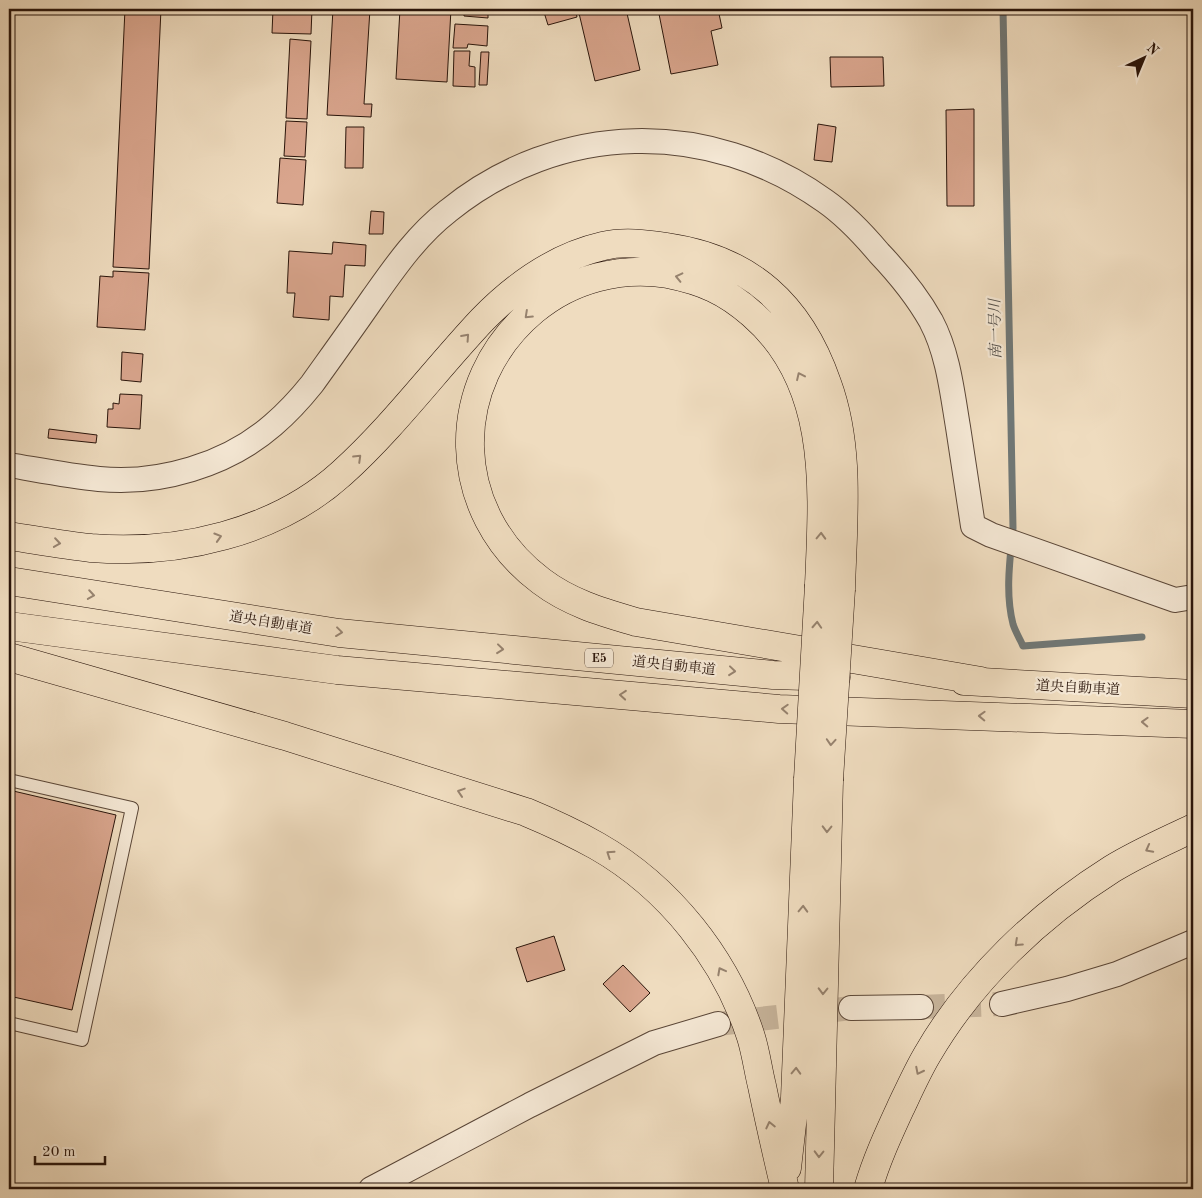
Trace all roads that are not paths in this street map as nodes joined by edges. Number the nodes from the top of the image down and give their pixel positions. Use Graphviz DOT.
graph roads {
  1 [pos="9,465"];
  2 [pos="9,536"];
  3 [pos="9,581"];
  4 [pos="830,587"];
  5 [pos="1193,597"];
  6 [pos="9,626"];
  7 [pos="9,657"];
  8 [pos="981,681"];
  9 [pos="1193,694"];
  10 [pos="1193,724"];
  11 [pos="818,779"];
  12 [pos="9,780"];
  13 [pos="1193,828"];
  14 [pos="1193,942"];
  15 [pos="1002,1004"];
  16 [pos="921,1007"];
  17 [pos="851,1008"];
  18 [pos="9,1023"];
  19 [pos="718,1024"];
  20 [pos="371,1189"];
  21 [pos="785,1189"];
  22 [pos="819,1189"];
  23 [pos="868,1189"];
  1 -- 5 [label="street"];
  2 -- 4 [label="highway, one-way"];
  3 -- 8 [label="highway, 道央自動車道 / E5, one-way"];
  4 -- 8 [label="highway, one-way"];
  4 -- 11 [label="highway, bridge"];
  10 -- 6 [label="highway, one-way"];
  21 -- 7 [label="highway, one-way"];
  8 -- 9 [label="highway, 道央自動車道 / E5"];
  21 -- 11 [label="highway, one-way"];
  11 -- 22 [label="highway, one-way"];
  12 -- 18 [label="lane"];
  13 -- 23 [label="highway, one-way"];
  14 -- 15 [label="street"];
  16 -- 17 [label="street"];
  19 -- 20 [label="street"];
}
